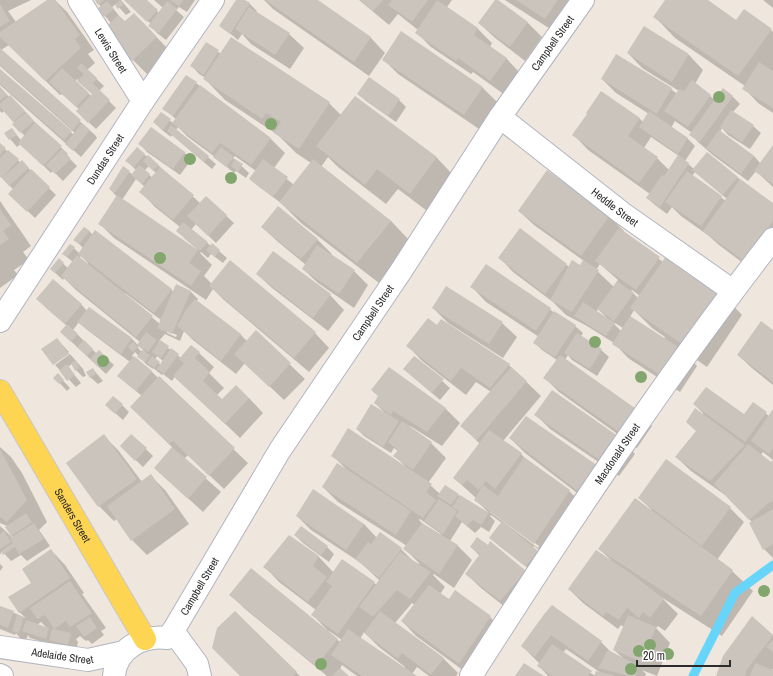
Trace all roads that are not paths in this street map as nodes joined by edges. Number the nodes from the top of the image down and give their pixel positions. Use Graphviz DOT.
graph roads {
  1 [pos="79,0"];
  2 [pos="213,0"];
  3 [pos="583,0"];
  4 [pos="143,101"];
  5 [pos="500,117"];
  6 [pos="773,239"];
  7 [pos="733,291"];
  8 [pos="0,321"];
  9 [pos="0,391"];
  10 [pos="173,631"];
  11 [pos="145,639"];
  12 [pos="0,647"];
  13 [pos="124,652"];
  14 [pos="114,676"];
  15 [pos="200,676"];
  16 [pos="471,676"];
  1 -- 4 [label="street, Lewis Street"];
  2 -- 4 [label="street, Dundas Street"];
  3 -- 5 [label="street, Campbell Street"];
  4 -- 8 [label="street, Dundas Street"];
  5 -- 7 [label="street, Heddle Street"];
  5 -- 10 [label="street, Campbell Street"];
  6 -- 7 [label="street, Macdonald Street"];
  7 -- 16 [label="street, Macdonald Street"];
  9 -- 11 [label="main road, Sanders Street"];
  10 -- 11 [label="street"];
  10 -- 15 [label="street"];
  11 -- 13 [label="street"];
  12 -- 13 [label="street, Adelaide Street"];
  13 -- 14 [label="street"];
}
